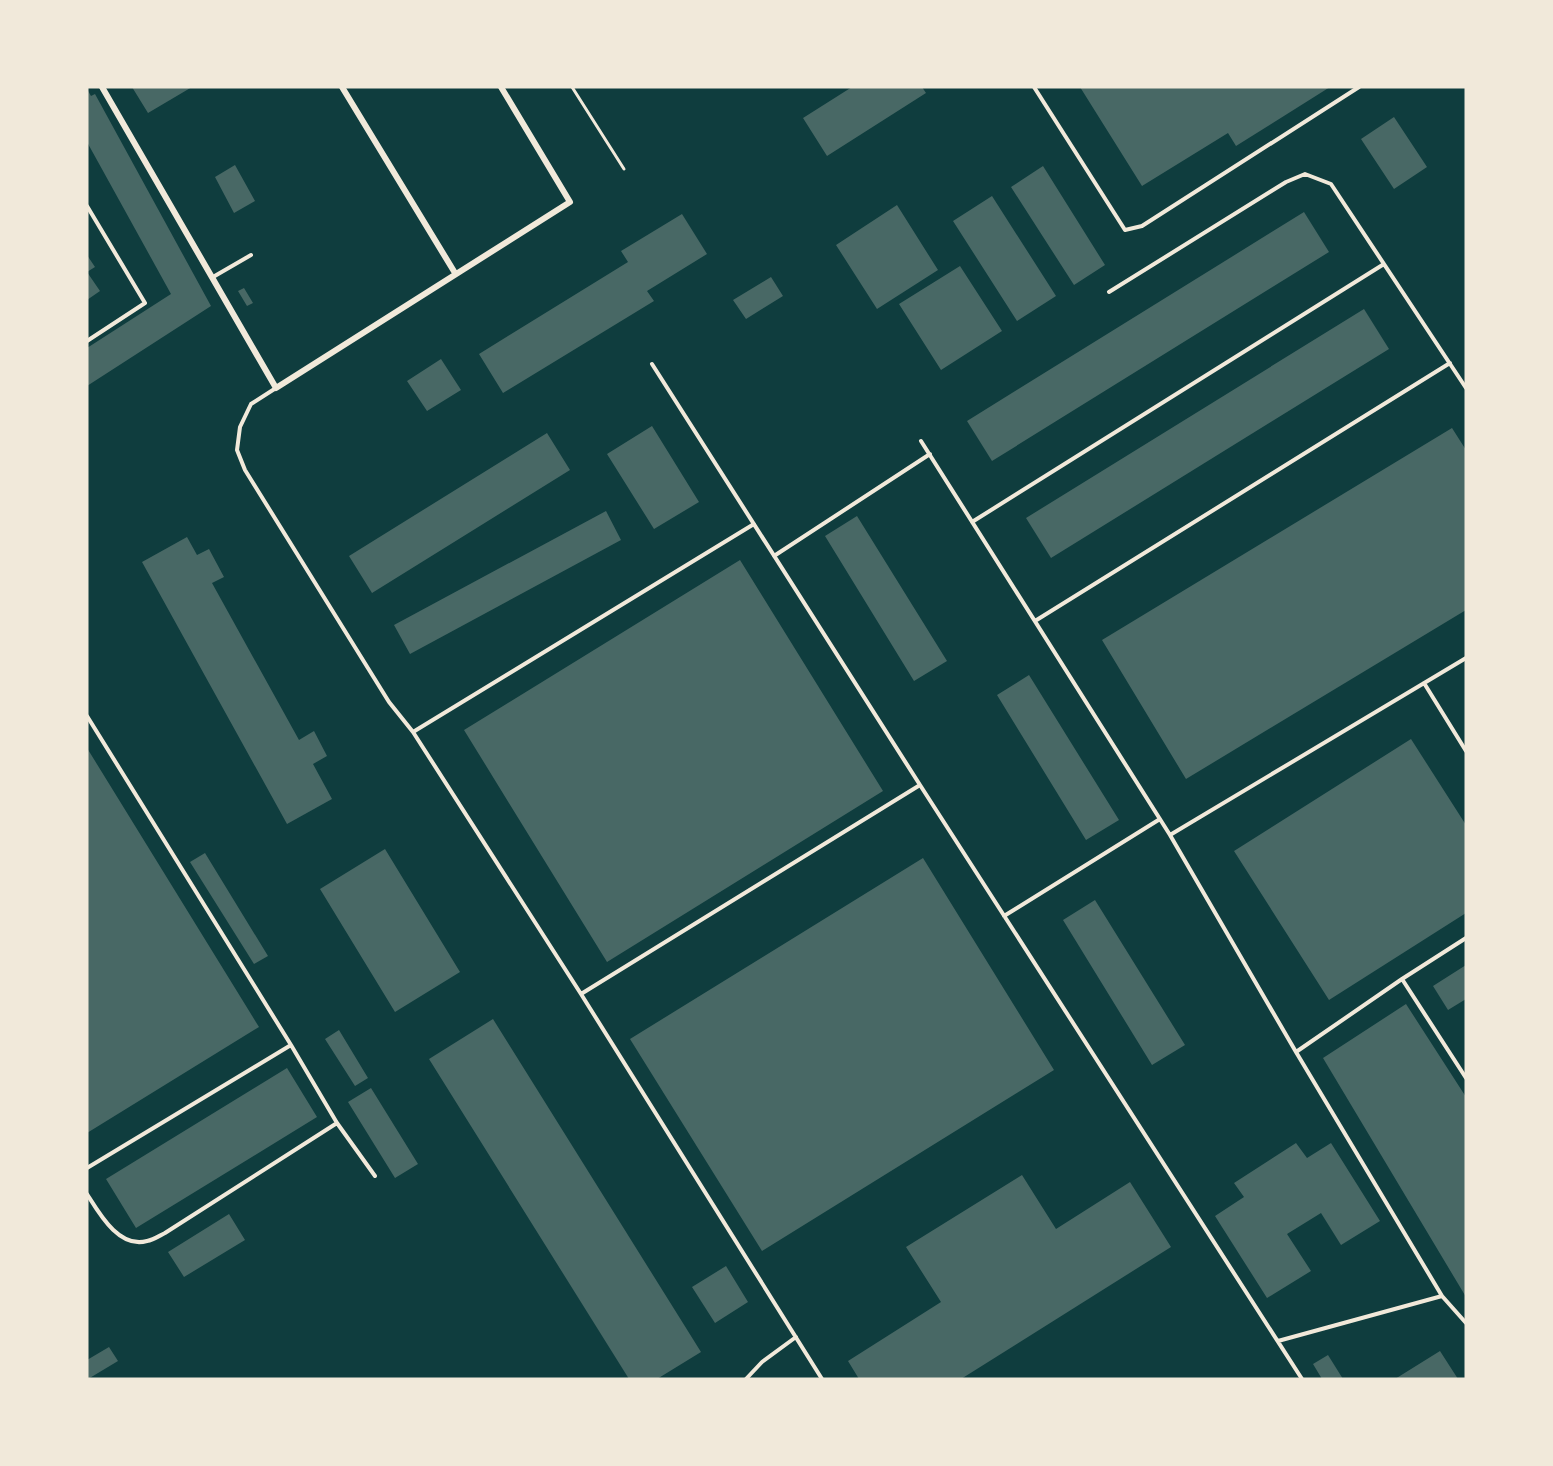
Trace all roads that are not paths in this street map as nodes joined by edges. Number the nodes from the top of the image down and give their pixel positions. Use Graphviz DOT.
graph roads {
  1 [pos="102,87"];
  2 [pos="342,87"];
  3 [pos="501,87"];
  4 [pos="1034,87"];
  5 [pos="1359,87"];
  6 [pos="87,206"];
  7 [pos="251,255"];
  8 [pos="1384,264"];
  9 [pos="455,273"];
  10 [pos="212,278"];
  11 [pos="1108,292"];
  12 [pos="87,341"];
  13 [pos="1450,363"];
  14 [pos="652,364"];
  15 [pos="276,388"];
  16 [pos="1466,388"];
  17 [pos="921,441"];
  18 [pos="930,454"];
  19 [pos="972,522"];
  20 [pos="754,524"];
  21 [pos="774,556"];
  22 [pos="1035,621"];
  23 [pos="1466,658"];
  24 [pos="1424,683"];
  25 [pos="87,716"];
  26 [pos="413,732"];
  27 [pos="1466,751"];
  28 [pos="920,785"];
  29 [pos="1160,819"];
  30 [pos="1170,835"];
  31 [pos="1004,916"];
  32 [pos="1466,938"];
  33 [pos="1402,979"];
  34 [pos="581,994"];
  35 [pos="291,1045"];
  36 [pos="1296,1052"];
  37 [pos="1466,1078"];
  38 [pos="337,1123"];
  39 [pos="87,1168"];
  40 [pos="375,1176"];
  41 [pos="87,1194"];
  42 [pos="1443,1296"];
  43 [pos="1466,1323"];
  44 [pos="796,1337"];
  45 [pos="1278,1341"];
  46 [pos="746,1379"];
  47 [pos="822,1379"];
  48 [pos="1302,1379"];
  1 -- 10 [label="street"];
  2 -- 9 [label="street"];
  3 -- 9 [label="street"];
  4 -- 5 [label="lane"];
  6 -- 12 [label="lane"];
  7 -- 10 [label="lane"];
  8 -- 11 [label="lane"];
  8 -- 13 [label="lane"];
  8 -- 19 [label="lane"];
  9 -- 15 [label="street"];
  10 -- 15 [label="street"];
  13 -- 16 [label="lane"];
  13 -- 22 [label="lane"];
  14 -- 20 [label="lane"];
  15 -- 26 [label="lane"];
  17 -- 18 [label="lane"];
  18 -- 19 [label="lane"];
  18 -- 21 [label="lane"];
  19 -- 22 [label="lane"];
  20 -- 21 [label="lane"];
  20 -- 26 [label="lane"];
  21 -- 28 [label="lane"];
  22 -- 29 [label="lane"];
  23 -- 24 [label="lane"];
  24 -- 27 [label="lane"];
  24 -- 30 [label="lane"];
  25 -- 35 [label="lane"];
  26 -- 34 [label="lane"];
  28 -- 31 [label="lane"];
  28 -- 34 [label="lane"];
  29 -- 30 [label="lane"];
  29 -- 31 [label="lane"];
  30 -- 36 [label="lane"];
  31 -- 45 [label="lane"];
  32 -- 33 [label="lane"];
  33 -- 36 [label="lane"];
  33 -- 37 [label="lane"];
  34 -- 44 [label="lane"];
  35 -- 38 [label="lane"];
  35 -- 39 [label="lane"];
  36 -- 42 [label="lane"];
  38 -- 40 [label="lane"];
  38 -- 41 [label="lane"];
  42 -- 43 [label="lane"];
  42 -- 45 [label="lane"];
  44 -- 46 [label="lane"];
  44 -- 47 [label="lane"];
  45 -- 48 [label="lane"];
}
